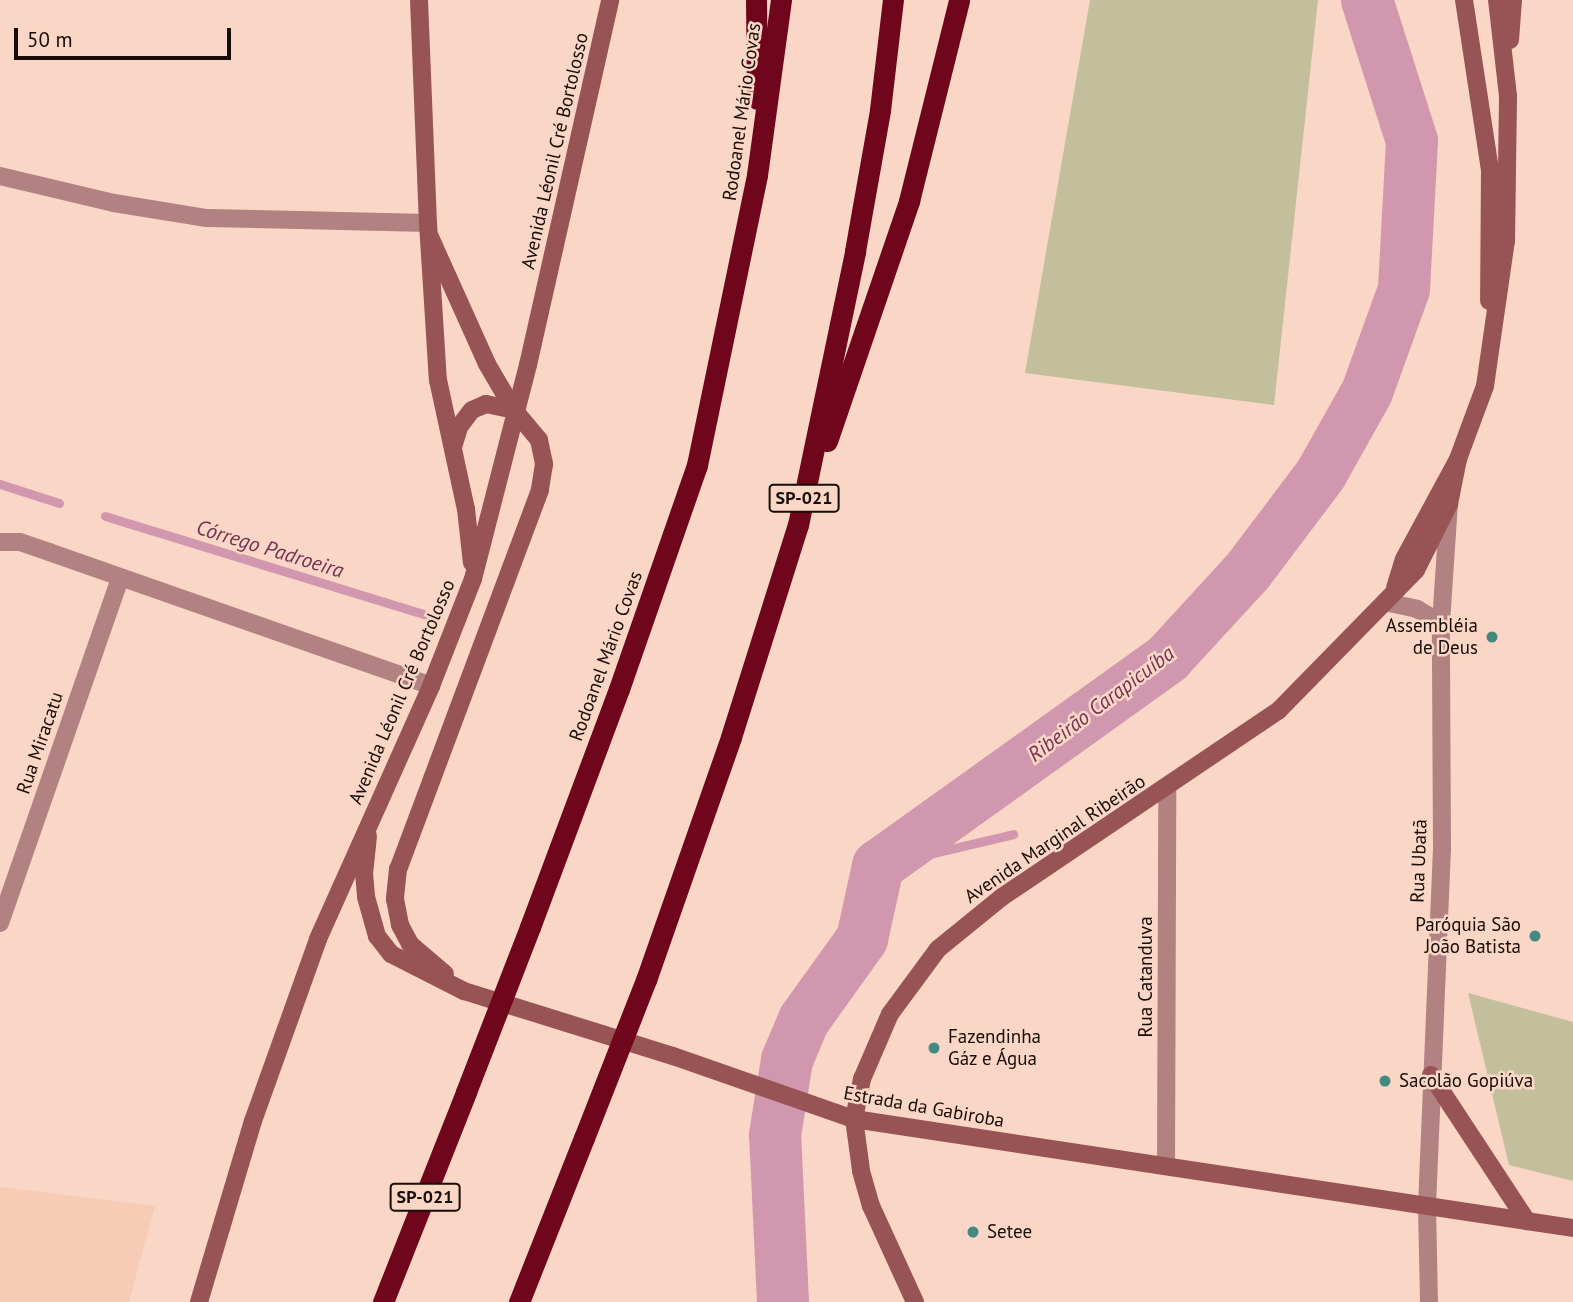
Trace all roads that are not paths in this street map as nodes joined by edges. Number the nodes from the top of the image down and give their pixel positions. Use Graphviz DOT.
graph roads {
  1 [pos="419,0"];
  2 [pos="610,0"];
  3 [pos="756,0"];
  4 [pos="781,0"];
  5 [pos="893,0"];
  6 [pos="959,0"];
  7 [pos="1464,0"];
  8 [pos="1497,0"];
  9 [pos="1513,0"];
  10 [pos="1508,96"];
  11 [pos="757,175"];
  12 [pos="0,176"];
  13 [pos="429,230"];
  14 [pos="1489,342"];
  15 [pos="514,410"];
  16 [pos="453,447"];
  17 [pos="1458,459"];
  18 [pos="1449,504"];
  19 [pos="798,525"];
  20 [pos="0,542"];
  21 [pos="121,578"];
  22 [pos="473,579"];
  23 [pos="1389,598"];
  24 [pos="1441,624"];
  25 [pos="431,686"];
  26 [pos="1167,788"];
  27 [pos="370,818"];
  28 [pos="0,923"];
  29 [pos="464,991"];
  30 [pos="1431,1075"];
  31 [pos="854,1119"];
  32 [pos="1166,1166"];
  33 [pos="1427,1206"];
  34 [pos="1573,1216"];
  35 [pos="1527,1221"];
  36 [pos="1546,1224"];
  37 [pos="1573,1227"];
  38 [pos="199,1302"];
  39 [pos="383,1302"];
  40 [pos="519,1302"];
  41 [pos="915,1302"];
  42 [pos="1429,1302"];
  1 -- 13 [label="main road"];
  2 -- 15 [label="main road, Avenida Léonil Cré Bortolosso"];
  3 -- 11 [label="highway"];
  4 -- 11 [label="highway, Rodoanel Mário Covas / SP-021"];
  5 -- 19 [label="highway, SP-021"];
  6 -- 19 [label="highway"];
  7 -- 14 [label="main road"];
  8 -- 10 [label="main road"];
  9 -- 10 [label="main road"];
  10 -- 14 [label="main road"];
  11 -- 39 [label="highway, Rodoanel Mário Covas / SP-021, bridge"];
  12 -- 13 [label="street"];
  13 -- 15 [label="main road"];
  13 -- 16 [label="main road"];
  14 -- 17 [label="main road"];
  15 -- 16 [label="main road"];
  15 -- 22 [label="main road, Avenida Léonil Cré Bortolosso"];
  15 -- 29 [label="main road"];
  16 -- 22 [label="main road"];
  17 -- 18 [label="main road, Avenida Marginal Ribeirão"];
  17 -- 23 [label="main road"];
  18 -- 23 [label="main road, Avenida Marginal Ribeirão"];
  18 -- 24 [label="street, Rua Ubatã"];
  19 -- 40 [label="highway, SP-021, bridge"];
  20 -- 21 [label="street"];
  21 -- 25 [label="street"];
  21 -- 28 [label="street, Rua Miracatu"];
  22 -- 25 [label="main road, Avenida Léonil Cré Bortolosso"];
  23 -- 24 [label="street"];
  23 -- 26 [label="main road, Avenida Marginal Ribeirão"];
  24 -- 30 [label="street, Rua Ubatã"];
  25 -- 27 [label="main road, Avenida Léonil Cré Bortolosso"];
  26 -- 31 [label="main road, Avenida Marginal Ribeirão"];
  26 -- 32 [label="street, Rua Catanduva"];
  27 -- 29 [label="main road, Estrada da Gabiroba"];
  27 -- 38 [label="main road, Avenida Léonil Cré Bortolosso"];
  29 -- 31 [label="main road, Estrada da Gabiroba"];
  30 -- 33 [label="street, Rua Ubatã"];
  30 -- 35 [label="main road"];
  31 -- 32 [label="main road, Estrada da Gabiroba"];
  31 -- 41 [label="main road, Avenida Marginal Ribeirão"];
  32 -- 33 [label="main road, Estrada da Gabiroba"];
  33 -- 35 [label="main road, Estrada da Gabiroba"];
  33 -- 42 [label="street, Rua Ubatã"];
  34 -- 36 [label="main road"];
  35 -- 36 [label="main road, Estrada da Gabiroba"];
  36 -- 37 [label="main road, Estrada da Gabiroba"];
}
